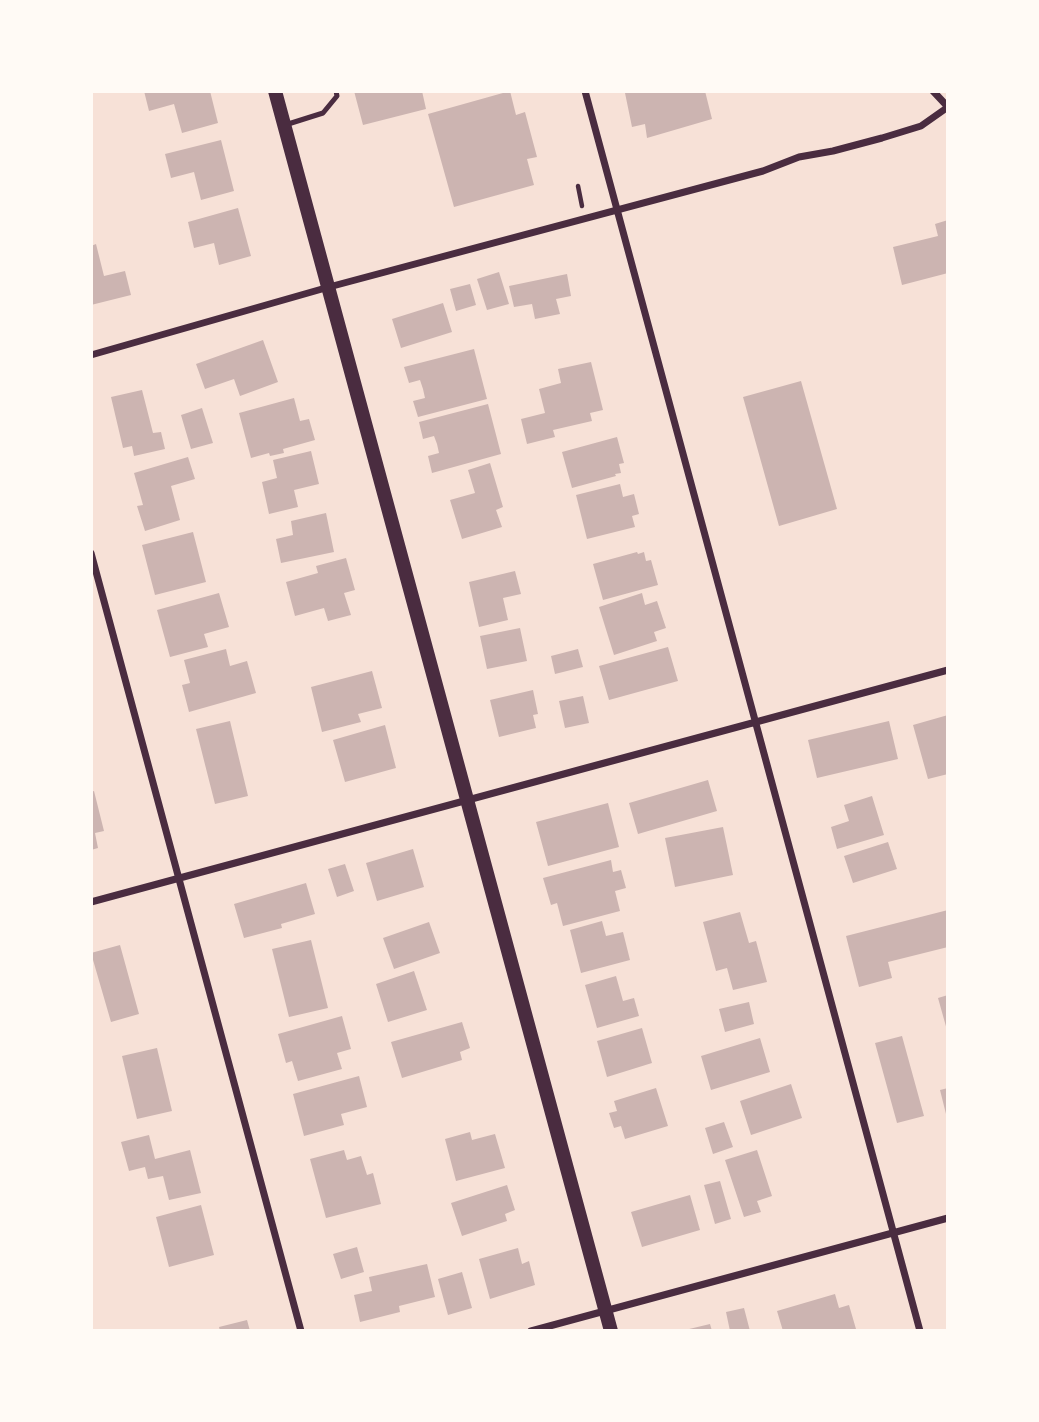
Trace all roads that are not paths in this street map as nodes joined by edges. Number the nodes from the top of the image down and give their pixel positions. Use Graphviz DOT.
graph roads {
  1 [pos="275,91"];
  2 [pos="336,91"];
  3 [pos="585,91"];
  4 [pos="933,91"];
  5 [pos="948,107"];
  6 [pos="285,125"];
  7 [pos="617,210"];
  8 [pos="329,287"];
  9 [pos="91,355"];
  10 [pos="91,553"];
  11 [pos="948,670"];
  12 [pos="756,722"];
  13 [pos="468,801"];
  14 [pos="180,878"];
  15 [pos="91,902"];
  16 [pos="948,1218"];
  17 [pos="893,1233"];
  18 [pos="605,1312"];
  19 [pos="301,1331"];
  20 [pos="531,1331"];
  21 [pos="611,1331"];
  22 [pos="920,1331"];
  1 -- 6 [label="main road"];
  2 -- 6 [label="lane"];
  3 -- 7 [label="street"];
  4 -- 5 [label="street"];
  5 -- 7 [label="street"];
  6 -- 8 [label="main road"];
  7 -- 8 [label="street"];
  7 -- 12 [label="street"];
  8 -- 9 [label="street"];
  8 -- 13 [label="main road"];
  10 -- 14 [label="street"];
  11 -- 12 [label="street"];
  12 -- 13 [label="street"];
  12 -- 17 [label="street"];
  13 -- 14 [label="street"];
  13 -- 18 [label="main road"];
  14 -- 15 [label="street"];
  14 -- 19 [label="street"];
  16 -- 17 [label="street"];
  17 -- 18 [label="street"];
  17 -- 22 [label="street"];
  18 -- 20 [label="street"];
  18 -- 21 [label="main road"];
}
